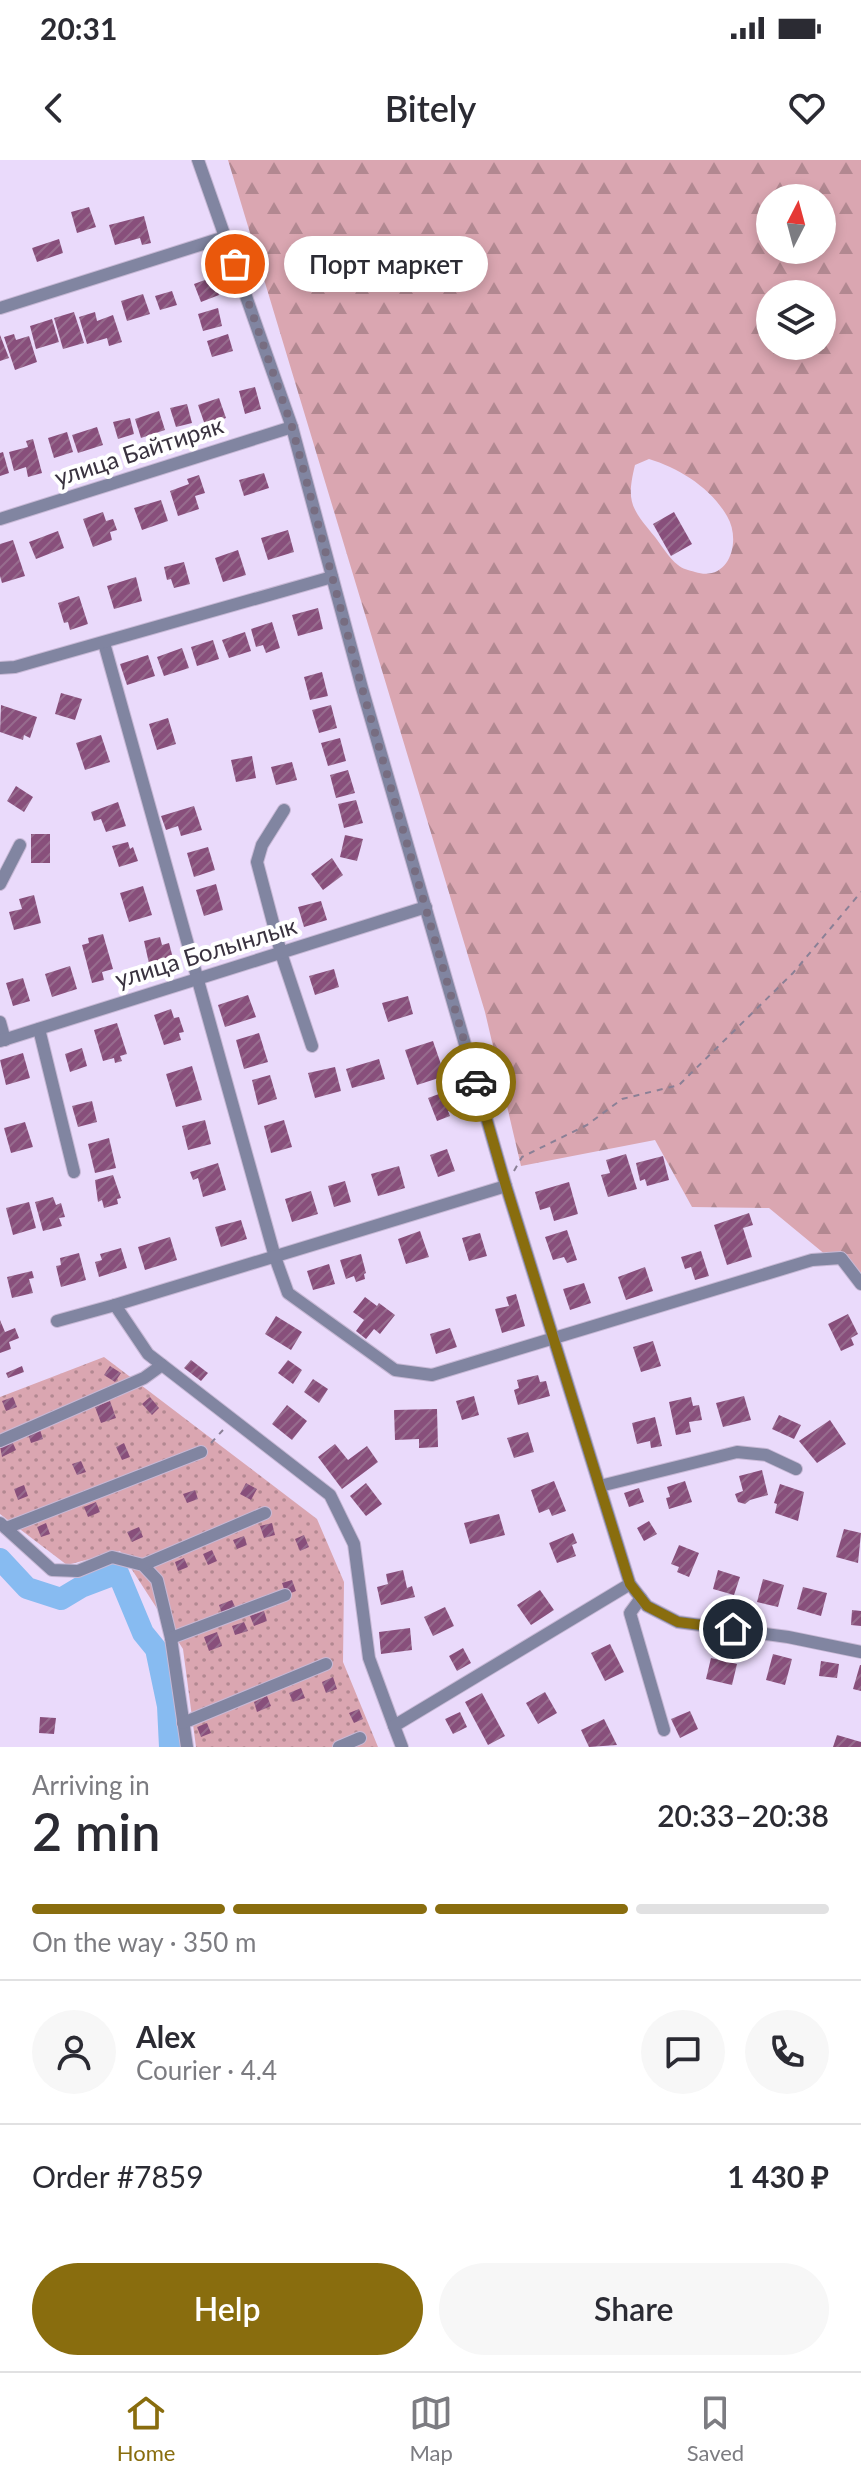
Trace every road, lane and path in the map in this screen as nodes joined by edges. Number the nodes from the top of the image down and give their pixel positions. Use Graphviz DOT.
graph roads {
  1 [pos="198,160"];
  2 [pos="225,237"];
  3 [pos="0,308"];
  4 [pos="292,427"];
  5 [pos="0,519"];
  6 [pos="332,577"];
  7 [pos="104,643"];
  8 [pos="0,668"];
  9 [pos="284,810"];
  10 [pos="20,845"];
  11 [pos="0,884"];
  12 [pos="861,892"];
  13 [pos="426,907"];
  14 [pos="281,953"];
  15 [pos="197,979"];
  16 [pos="0,1022"];
  17 [pos="39,1029"];
  18 [pos="2,1040"];
  19 [pos="312,1046"];
  20 [pos="74,1172"];
  21 [pos="506,1186"];
  22 [pos="275,1257"];
  23 [pos="861,1284"];
  24 [pos="115,1305"];
  25 [pos="57,1321"];
  26 [pos="554,1338"];
  27 [pos="162,1365"];
  28 [pos="0,1441"];
  29 [pos="201,1452"];
  30 [pos="796,1469"];
  31 [pos="600,1486"];
  32 [pos="265,1513"];
  33 [pos="3,1525"];
  34 [pos="143,1565"];
  35 [pos="630,1584"];
  36 [pos="285,1595"];
  37 [pos="641,1598"];
  38 [pos="171,1638"];
  39 [pos="861,1652"];
  40 [pos="326,1664"];
  41 [pos="183,1723"];
  42 [pos="394,1726"];
  43 [pos="664,1730"];
  44 [pos="360,1738"];
  45 [pos="187,1747"];
  46 [pos="339,1747"];
  47 [pos="402,1747"];
  1 -- 2 [label="street"];
  2 -- 3 [label="street"];
  2 -- 4 [label="street"];
  4 -- 5 [label="street, улица Байтиряк"];
  4 -- 6 [label="street"];
  6 -- 7 [label="street"];
  6 -- 13 [label="street"];
  7 -- 8 [label="street"];
  7 -- 15 [label="street"];
  9 -- 14 [label="street"];
  10 -- 11 [label="street"];
  12 -- 21 [label="path"];
  13 -- 14 [label="street, улица Болынлык"];
  13 -- 21 [label="street"];
  14 -- 15 [label="street, улица Болынлык"];
  14 -- 19 [label="street"];
  15 -- 17 [label="street, улица Болынлык"];
  15 -- 22 [label="street"];
  16 -- 18 [label="street"];
  17 -- 18 [label="street, улица Болынлык"];
  17 -- 20 [label="street"];
  21 -- 22 [label="street"];
  21 -- 26 [label="street"];
  22 -- 24 [label="street"];
  22 -- 26 [label="street"];
  23 -- 26 [label="street"];
  24 -- 25 [label="street"];
  24 -- 27 [label="street"];
  26 -- 31 [label="street"];
  27 -- 28 [label="street"];
  27 -- 42 [label="street"];
  29 -- 33 [label="street"];
  30 -- 31 [label="street"];
  31 -- 35 [label="street"];
  32 -- 34 [label="street"];
  33 -- 34 [label="street"];
  34 -- 38 [label="street"];
  35 -- 37 [label="street"];
  35 -- 42 [label="street"];
  36 -- 38 [label="street"];
  37 -- 39 [label="street"];
  37 -- 43 [label="street"];
  38 -- 41 [label="street"];
  40 -- 41 [label="street"];
  41 -- 45 [label="street"];
  42 -- 47 [label="street"];
  44 -- 46 [label="street"];
}
